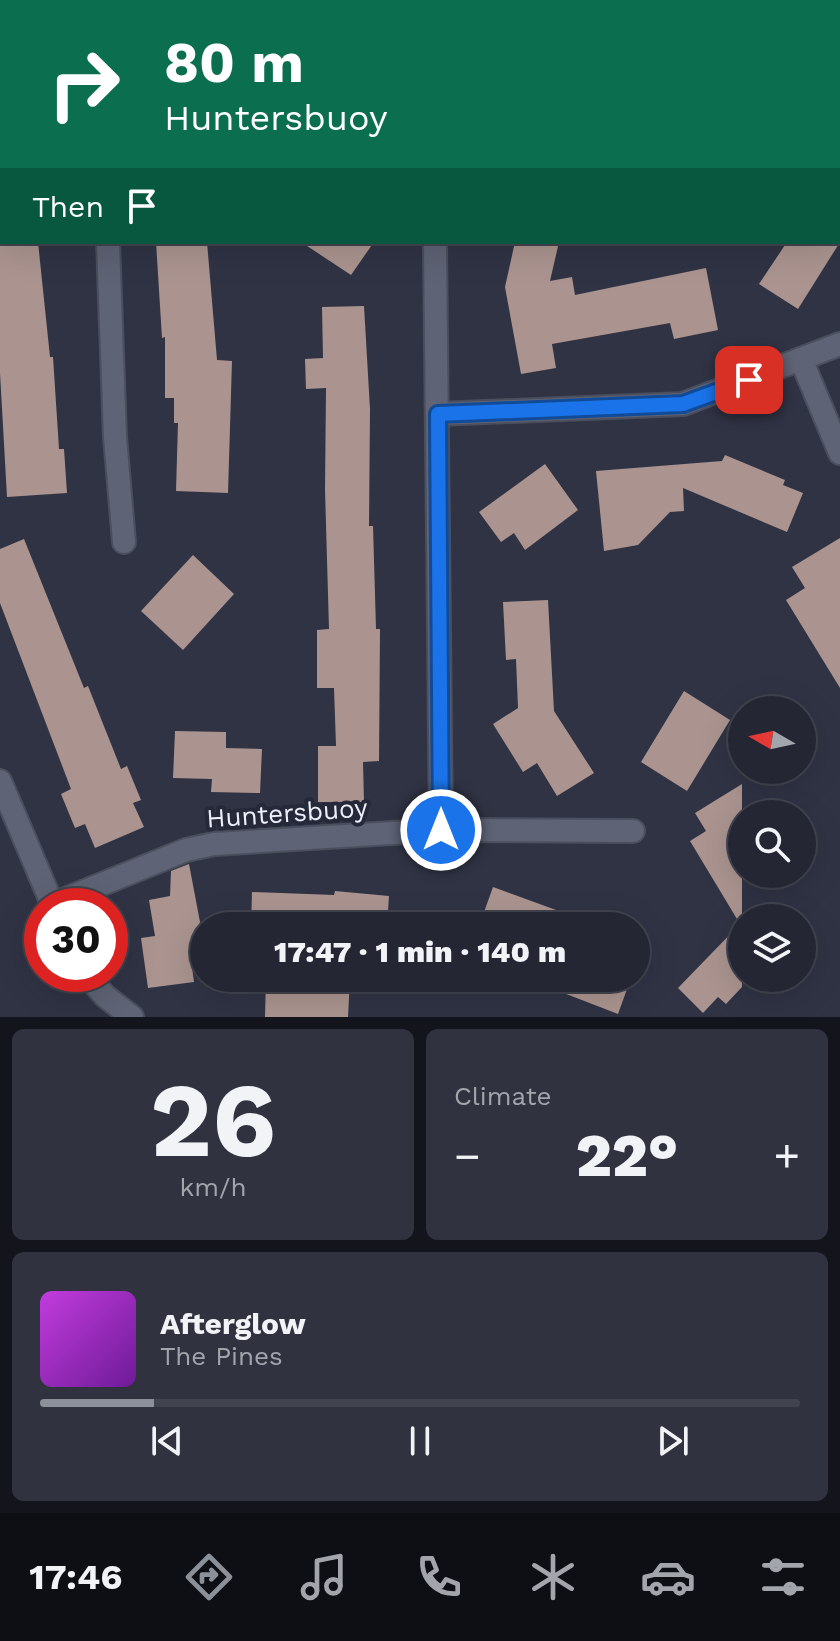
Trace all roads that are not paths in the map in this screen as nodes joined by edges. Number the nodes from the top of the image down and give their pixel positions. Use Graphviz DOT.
graph roads {
  1 [pos="108,244"];
  2 [pos="435,244"];
  3 [pos="840,344"];
  4 [pos="801,359"];
  5 [pos="438,414"];
  6 [pos="840,453"];
  7 [pos="124,542"];
  8 [pos="0,781"];
  9 [pos="441,830"];
  10 [pos="633,831"];
  11 [pos="45,888"];
  12 [pos="94,888"];
  13 [pos="102,992"];
  14 [pos="132,1017"];
  1 -- 7 [label="street"];
  2 -- 5 [label="street"];
  3 -- 4 [label="street"];
  4 -- 5 [label="street"];
  4 -- 6 [label="street"];
  5 -- 9 [label="street"];
  8 -- 11 [label="street, Huntersbuoy"];
  9 -- 10 [label="street, Huntersbuoy"];
  9 -- 12 [label="street, Huntersbuoy"];
  13 -- 14 [label="street"];
}
